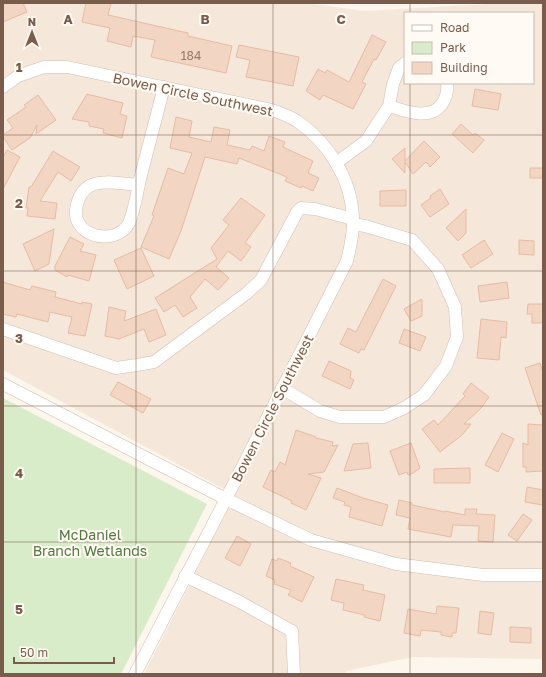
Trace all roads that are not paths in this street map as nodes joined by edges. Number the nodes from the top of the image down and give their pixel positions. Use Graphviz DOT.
graph roads {
  1 [pos="404,64"];
  2 [pos="447,84"];
  3 [pos="3,87"];
  4 [pos="164,87"];
  5 [pos="389,106"];
  6 [pos="336,164"];
  7 [pos="139,185"];
  8 [pos="353,221"];
  9 [pos="3,329"];
  10 [pos="3,384"];
  11 [pos="282,388"];
  12 [pos="226,499"];
  13 [pos="543,575"];
  14 [pos="185,576"];
  15 [pos="134,674"];
  16 [pos="294,674"];
  1 -- 5 [label="street"];
  2 -- 5 [label="street"];
  3 -- 4 [label="street, Bowen Circle Southwest"];
  4 -- 6 [label="street, Bowen Circle Southwest"];
  4 -- 7 [label="street"];
  5 -- 6 [label="street"];
  6 -- 8 [label="street, Bowen Circle Southwest"];
  7 -- 7 [label="street"];
  8 -- 9 [label="street"];
  8 -- 11 [label="street, Bowen Circle Southwest"];
  8 -- 11 [label="street"];
  10 -- 12 [label="street, Bowen Circle Southwest"];
  11 -- 12 [label="street, Bowen Circle Southwest"];
  12 -- 13 [label="street, Bowen Circle Southwest"];
  12 -- 14 [label="street, Bowen Circle Southwest"];
  14 -- 15 [label="street, Bowen Circle Southwest"];
  14 -- 16 [label="street"];
}
